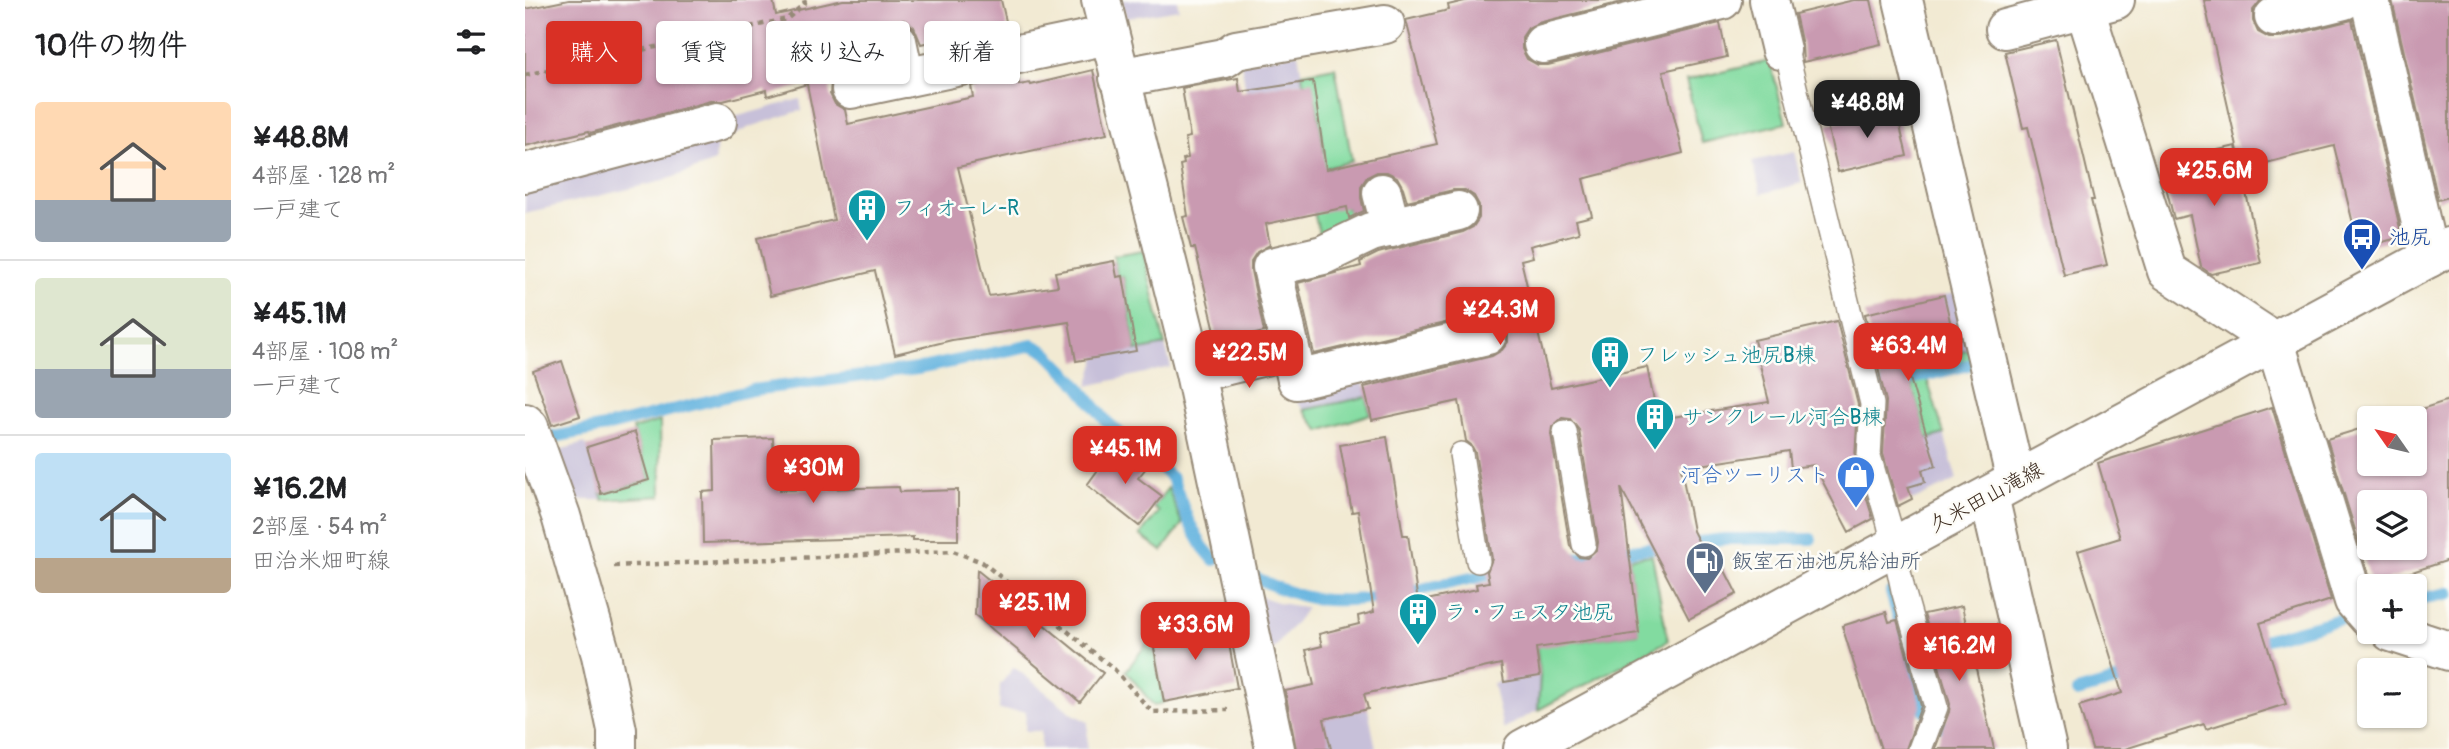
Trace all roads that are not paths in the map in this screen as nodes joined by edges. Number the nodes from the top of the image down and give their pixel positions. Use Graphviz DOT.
graph roads {
  1 [pos="1722,0"];
  2 [pos="1769,0"];
  3 [pos="1903,0"];
  4 [pos="2344,0"];
  5 [pos="2370,0"];
  6 [pos="2083,6"];
  7 [pos="1105,17"];
  8 [pos="2274,17"];
  9 [pos="1385,24"];
  10 [pos="2005,29"];
  11 [pos="1543,44"];
  12 [pos="1781,50"];
  13 [pos="910,76"];
  14 [pos="1119,78"];
  15 [pos="876,84"];
  16 [pos="851,89"];
  17 [pos="717,122"];
  18 [pos="525,173"];
  19 [pos="1458,211"];
  20 [pos="2439,253"];
  21 [pos="1487,335"];
  22 [pos="2275,342"];
  23 [pos="1289,350"];
  24 [pos="1195,373"];
  25 [pos="1565,432"];
  26 [pos="531,436"];
  27 [pos="1461,454"];
  28 [pos="2002,488"];
  29 [pos="1584,544"];
  30 [pos="1894,547"];
  31 [pos="1479,561"];
  32 [pos="2357,594"];
  33 [pos="2426,644"];
  34 [pos="2449,652"];
  35 [pos="1923,740"];
  36 [pos="617,749"];
  37 [pos="1275,749"];
  38 [pos="1523,749"];
  39 [pos="2047,749"];
  1 -- 11 [label="street"];
  2 -- 12 [label="street"];
  3 -- 28 [label="street"];
  4 -- 8 [label="street"];
  5 -- 20 [label="street"];
  6 -- 10 [label="street"];
  6 -- 22 [label="street"];
  7 -- 13 [label="street"];
  7 -- 14 [label="street"];
  9 -- 14 [label="street"];
  12 -- 30 [label="lane"];
  14 -- 24 [label="street"];
  15 -- 16 [label="street"];
  17 -- 18 [label="street"];
  19 -- 23 [label="street"];
  20 -- 22 [label="street, 久米田山滝線"];
  21 -- 23 [label="street"];
  22 -- 28 [label="street, 久米田山滝線"];
  22 -- 32 [label="street"];
  23 -- 24 [label="street"];
  24 -- 37 [label="street"];
  25 -- 29 [label="lane"];
  26 -- 36 [label="street"];
  27 -- 31 [label="lane"];
  28 -- 30 [label="street, 久米田山滝線"];
  28 -- 39 [label="street"];
  30 -- 35 [label="lane"];
  30 -- 38 [label="street, 久米田山滝線"];
  33 -- 34 [label="street"];
}
